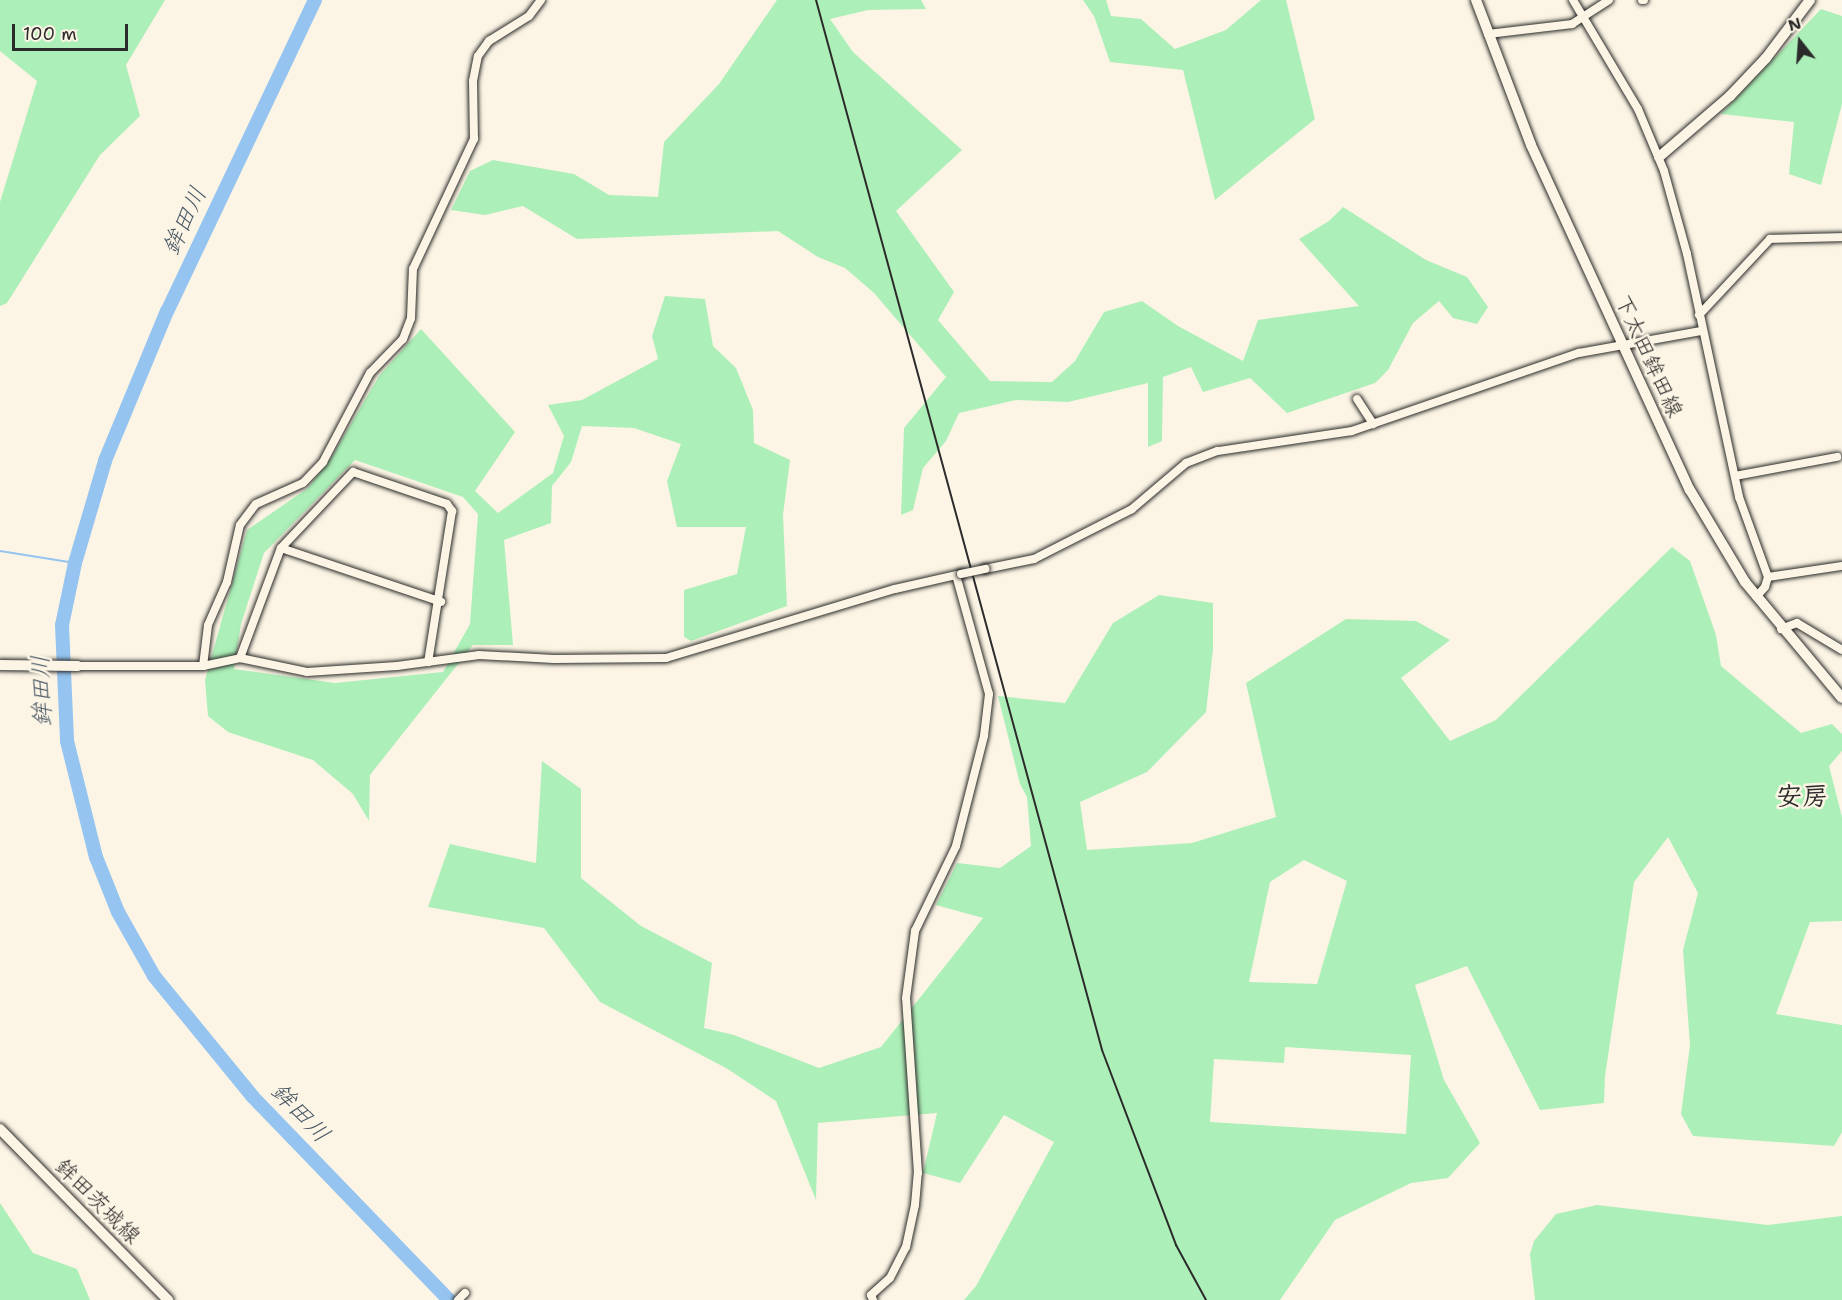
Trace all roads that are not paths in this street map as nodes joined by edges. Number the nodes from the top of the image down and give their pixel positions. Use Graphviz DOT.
graph roads {
  1 [pos="541,0"];
  2 [pos="1476,0"];
  3 [pos="1573,0"];
  4 [pos="1609,0"];
  5 [pos="1810,0"];
  6 [pos="1584,20"];
  7 [pos="1488,34"];
  8 [pos="1659,157"];
  9 [pos="1842,237"];
  10 [pos="1699,315"];
  11 [pos="1701,331"];
  12 [pos="1623,346"];
  13 [pos="1357,399"];
  14 [pos="1373,424"];
  15 [pos="1837,457"];
  16 [pos="1735,476"];
  17 [pos="281,548"];
  18 [pos="1842,566"];
  19 [pos="958,575"];
  20 [pos="1768,577"];
  21 [pos="1756,597"];
  22 [pos="441,602"];
  23 [pos="1781,629"];
  24 [pos="1842,650"];
  25 [pos="240,658"];
  26 [pos="428,662"];
  27 [pos="0,665"];
  28 [pos="78,666"];
  29 [pos="203,666"];
  30 [pos="1842,698"];
  31 [pos="0,1129"];
  32 [pos="465,1293"];
  33 [pos="168,1300"];
  34 [pos="458,1300"];
  35 [pos="873,1300"];
  1 -- 29 [label="street"];
  2 -- 7 [label="main road, 下太田鉾田線"];
  3 -- 6 [label="street"];
  4 -- 6 [label="street"];
  5 -- 8 [label="main road"];
  6 -- 7 [label="street"];
  6 -- 8 [label="street"];
  7 -- 12 [label="main road, 下太田鉾田線"];
  8 -- 10 [label="street"];
  9 -- 10 [label="street"];
  10 -- 11 [label="street"];
  11 -- 12 [label="street"];
  11 -- 16 [label="street"];
  12 -- 14 [label="street"];
  12 -- 21 [label="main road, 下太田鉾田線"];
  13 -- 14 [label="street"];
  14 -- 19 [label="street, bridge"];
  15 -- 16 [label="street"];
  16 -- 20 [label="street"];
  17 -- 22 [label="street"];
  17 -- 22 [label="street"];
  17 -- 25 [label="street"];
  18 -- 20 [label="street"];
  19 -- 26 [label="street"];
  19 -- 35 [label="street"];
  20 -- 21 [label="street"];
  21 -- 23 [label="main road, 下太田鉾田線"];
  22 -- 26 [label="street"];
  23 -- 24 [label="street"];
  23 -- 30 [label="main road, 下太田鉾田線"];
  25 -- 26 [label="street"];
  25 -- 29 [label="street"];
  27 -- 28 [label="main road"];
  28 -- 29 [label="street"];
  31 -- 33 [label="main road, 鉾田茨城線"];
  32 -- 34 [label="street"];
}
